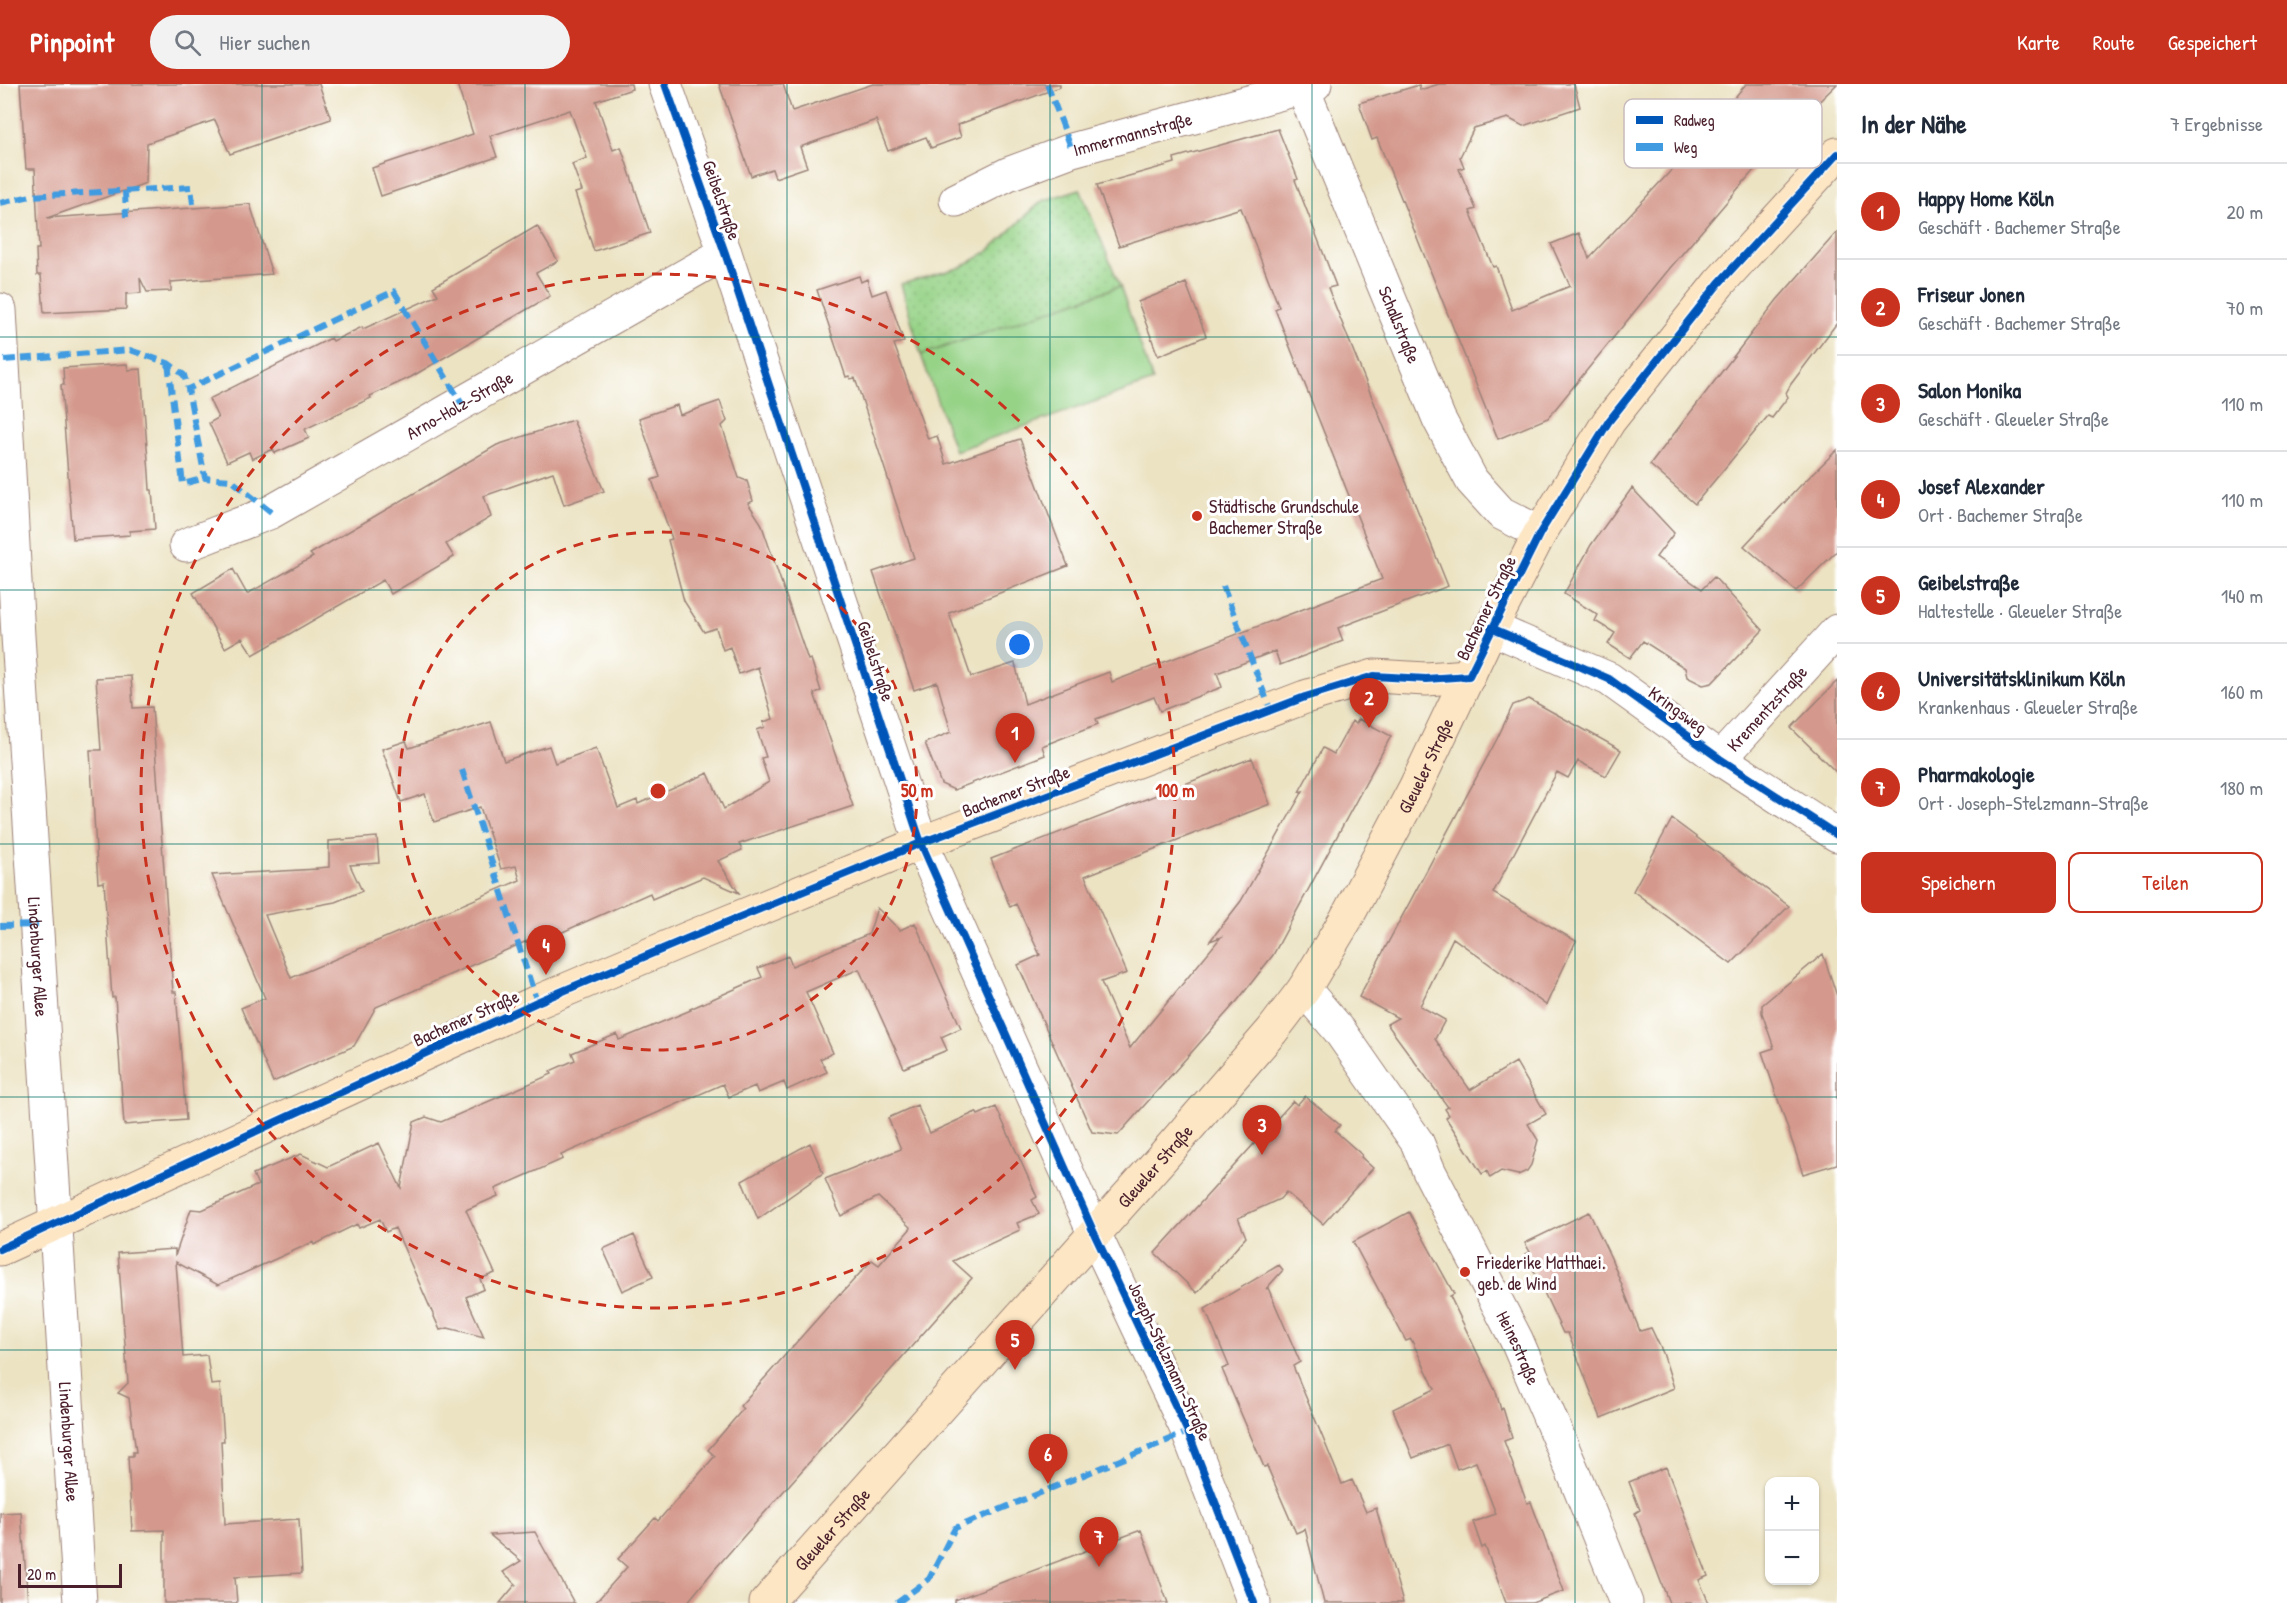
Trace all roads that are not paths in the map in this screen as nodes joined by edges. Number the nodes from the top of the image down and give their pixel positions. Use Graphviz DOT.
graph roads {
  1 [pos="665,84"];
  2 [pos="1306,85"];
  3 [pos="1837,154"];
  4 [pos="956,200"];
  5 [pos="725,253"];
  6 [pos="0,310"];
  7 [pos="1540,533"];
  8 [pos="186,545"];
  9 [pos="1491,628"];
  10 [pos="1837,631"];
  11 [pos="1469,676"];
  12 [pos="11,688"];
  13 [pos="1720,759"];
  14 [pos="1837,835"];
  15 [pos="921,843"];
  16 [pos="1304,989"];
  17 [pos="55,1225"];
  18 [pos="1094,1233"];
  19 [pos="0,1249"];
  20 [pos="80,1603"];
  21 [pos="766,1603"];
  22 [pos="1254,1603"];
  23 [pos="1626,1603"];
  1 -- 5 [label="street, Geibelstraße"];
  2 -- 4 [label="street, Immermannstraße"];
  2 -- 7 [label="street, Schallstraße"];
  3 -- 7 [label="main road, Bachemer Straße"];
  5 -- 8 [label="street, Arno-Holz-Straße"];
  5 -- 15 [label="street, Geibelstraße"];
  6 -- 12 [label="street, Lindenburger Allee"];
  7 -- 9 [label="main road, Bachemer Straße"];
  9 -- 11 [label="main road, Bachemer Straße"];
  9 -- 13 [label="street, Kringsweg"];
  10 -- 13 [label="street, Krementzstraße"];
  11 -- 15 [label="main road, Bachemer Straße"];
  11 -- 16 [label="main road, Gleueler Straße"];
  12 -- 17 [label="street, Lindenburger Allee"];
  13 -- 14 [label="street, Kringsweg"];
  15 -- 17 [label="main road, Bachemer Straße"];
  15 -- 18 [label="street, Geibelstraße"];
  16 -- 18 [label="main road, Gleueler Straße"];
  16 -- 23 [label="street, Heinestraße"];
  17 -- 19 [label="main road, Bachemer Straße"];
  17 -- 20 [label="street, Lindenburger Allee"];
  18 -- 21 [label="main road, Gleueler Straße"];
  18 -- 22 [label="street, Joseph-Stelzmann-Straße"];
}
